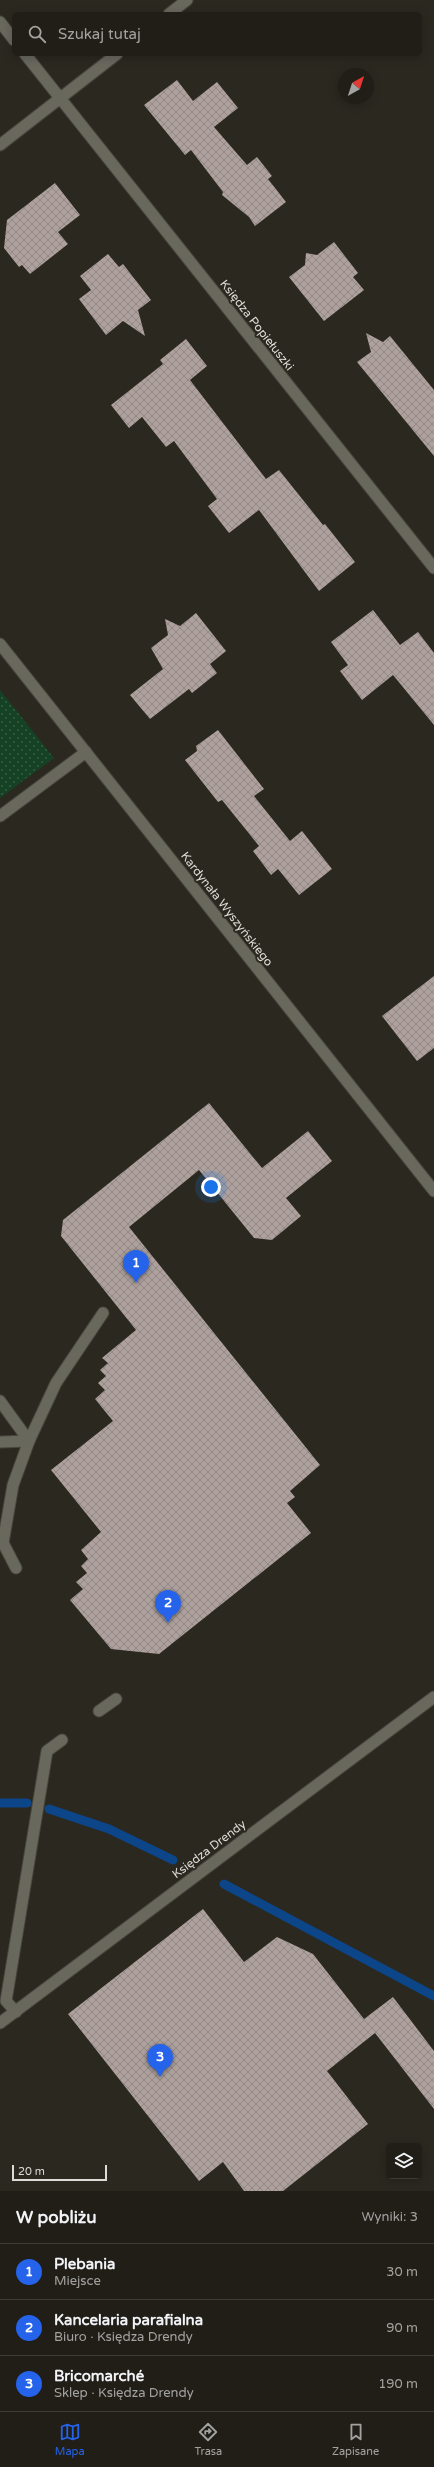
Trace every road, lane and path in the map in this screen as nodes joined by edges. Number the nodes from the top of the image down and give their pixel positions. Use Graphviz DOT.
graph roads {
  1 [pos="187,0"];
  2 [pos="172,12"];
  3 [pos="0,22"];
  4 [pos="12,37"];
  5 [pos="27,56"];
  6 [pos="114,56"];
  7 [pos="60,98"];
  8 [pos="0,145"];
  9 [pos="434,568"];
  10 [pos="0,644"];
  11 [pos="86,752"];
  12 [pos="0,816"];
  13 [pos="434,1191"];
  14 [pos="103,1313"];
  15 [pos="0,1401"];
  16 [pos="29,1441"];
  17 [pos="0,1442"];
  18 [pos="1,1541"];
  19 [pos="16,1568"];
  20 [pos="434,1697"];
  21 [pos="116,1699"];
  22 [pos="99,1711"];
  23 [pos="62,1740"];
  24 [pos="16,2012"];
  25 [pos="0,2023"];
  1 -- 2 [label="street"];
  3 -- 4 [label="street"];
  5 -- 7 [label="street, Księdza Popiełuszki"];
  6 -- 7 [label="street"];
  7 -- 8 [label="street"];
  7 -- 9 [label="street, Księdza Popiełuszki"];
  10 -- 11 [label="street, Kardynała Wyszyńskiego"];
  11 -- 12 [label="street"];
  11 -- 13 [label="street, Kardynała Wyszyńskiego"];
  14 -- 16 [label="street"];
  15 -- 16 [label="street"];
  16 -- 17 [label="street"];
  16 -- 18 [label="street"];
  18 -- 19 [label="street"];
  20 -- 24 [label="street, Księdza Drendy"];
  21 -- 22 [label="street"];
  23 -- 24 [label="street"];
  24 -- 25 [label="street, Księdza Drendy"];
}
